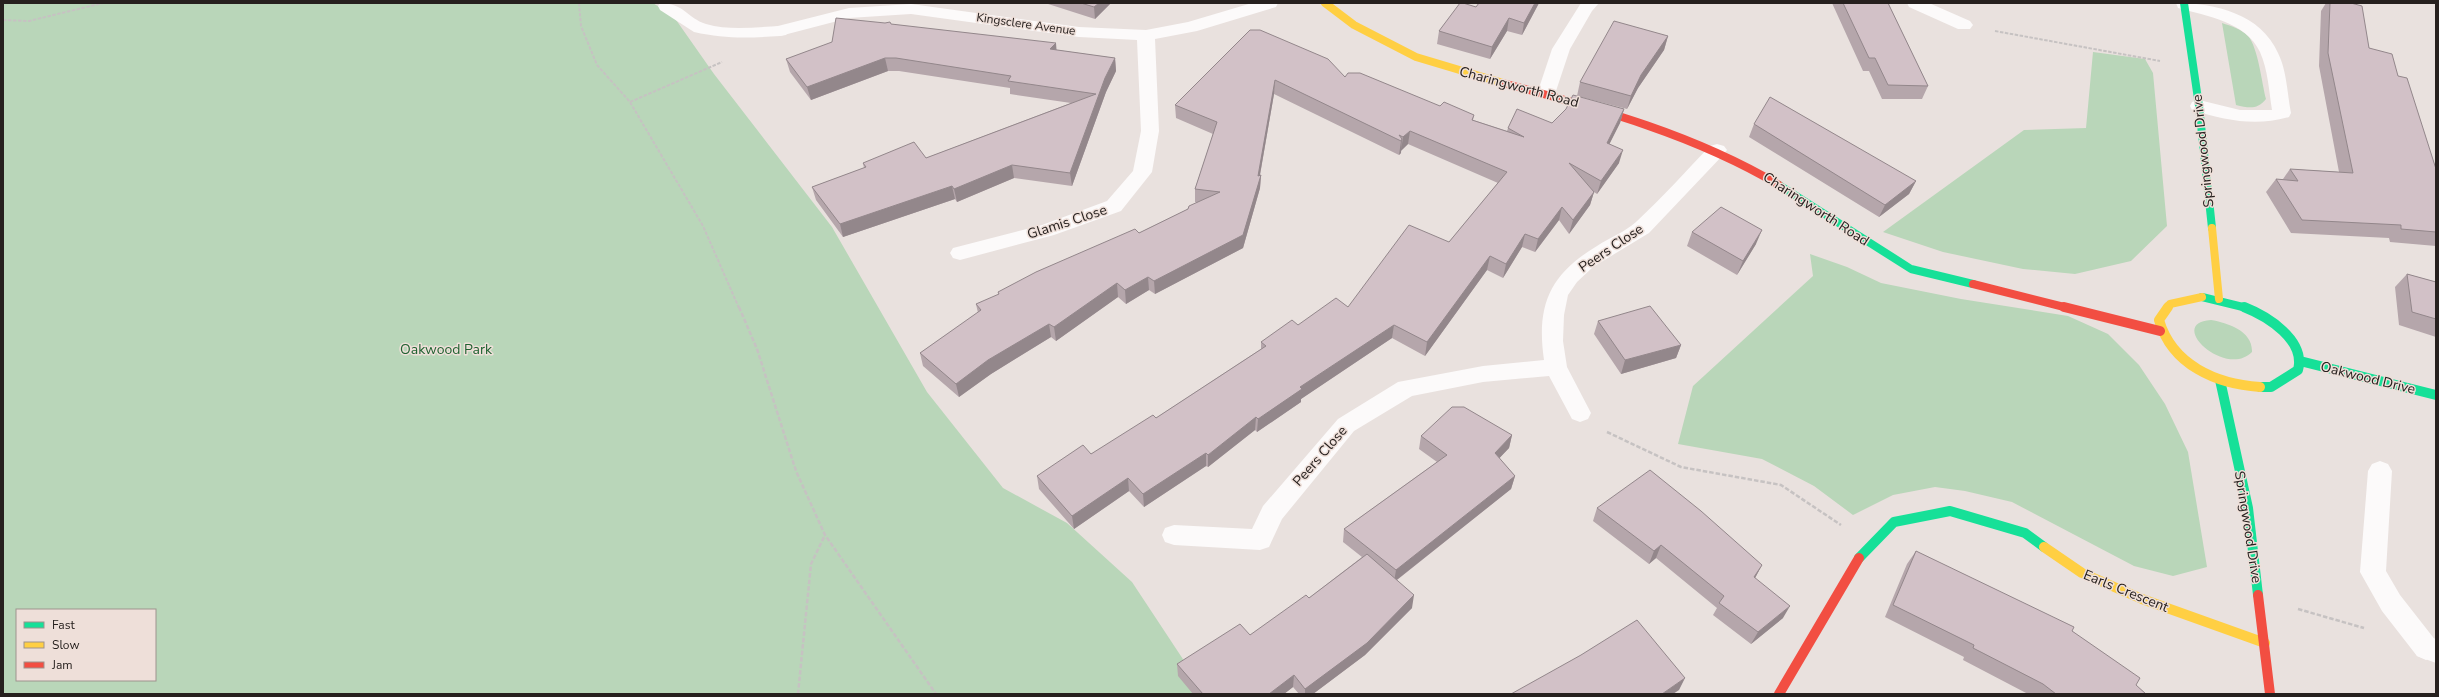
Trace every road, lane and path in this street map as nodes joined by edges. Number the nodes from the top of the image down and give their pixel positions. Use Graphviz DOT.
graph roads {
  1 [pos="81,3"];
  2 [pos="103,3"];
  3 [pos="579,3"];
  4 [pos="1270,3"];
  5 [pos="1325,3"];
  6 [pos="1591,3"];
  7 [pos="1915,3"];
  8 [pos="2184,3"];
  9 [pos="666,6"];
  10 [pos="79,8"];
  11 [pos="819,11"];
  12 [pos="3,20"];
  13 [pos="1964,25"];
  14 [pos="1146,35"];
  15 [pos="724,61"];
  16 [pos="2193,67"];
  17 [pos="1546,94"];
  18 [pos="630,102"];
  19 [pos="2199,106"];
  20 [pos="1717,150"];
  21 [pos="960,253"];
  22 [pos="2219,299"];
  23 [pos="2160,331"];
  24 [pos="2300,361"];
  25 [pos="1556,367"];
  26 [pos="2220,380"];
  27 [pos="2436,395"];
  28 [pos="1580,413"];
  29 [pos="2380,471"];
  30 [pos="825,535"];
  31 [pos="1174,535"];
  32 [pos="1871,545"];
  33 [pos="2296,608"];
  34 [pos="2370,630"];
  35 [pos="2265,643"];
  36 [pos="2431,649"];
  37 [pos="798,694"];
  38 [pos="936,694"];
  39 [pos="1779,694"];
  40 [pos="2270,694"];
  1 -- 10 [label="path"];
  2 -- 10 [label="path"];
  3 -- 18 [label="path"];
  4 -- 14 [label="street, Kingsclere Avenue"];
  5 -- 17 [label="street, Charingworth Road"];
  6 -- 17 [label="street"];
  7 -- 13 [label="street"];
  8 -- 16 [label="street, Springwood Drive"];
  8 -- 19 [label="street"];
  9 -- 11 [label="street, Kingsclere Avenue"];
  10 -- 12 [label="path"];
  11 -- 14 [label="street, Kingsclere Avenue"];
  13 -- 16 [label="path"];
  14 -- 21 [label="street, Glamis Close"];
  15 -- 18 [label="path"];
  16 -- 19 [label="street, Springwood Drive"];
  17 -- 20 [label="street, Charingworth Road"];
  18 -- 30 [label="path"];
  19 -- 22 [label="street, Springwood Drive"];
  20 -- 23 [label="street, Charingworth Road"];
  20 -- 25 [label="street, Peers Close"];
  22 -- 23 [label="street"];
  22 -- 24 [label="street"];
  23 -- 26 [label="street"];
  24 -- 26 [label="street"];
  24 -- 27 [label="street, Oakwood Drive"];
  25 -- 28 [label="street, Peers Close"];
  25 -- 31 [label="street, Peers Close"];
  26 -- 35 [label="street, Springwood Drive"];
  28 -- 32 [label="path"];
  29 -- 36 [label="street"];
  30 -- 37 [label="path"];
  30 -- 38 [label="path"];
  32 -- 35 [label="street, Earls Crescent"];
  32 -- 39 [label="street, Earls Crescent"];
  33 -- 34 [label="path"];
  35 -- 40 [label="street, Springwood Drive"];
}
